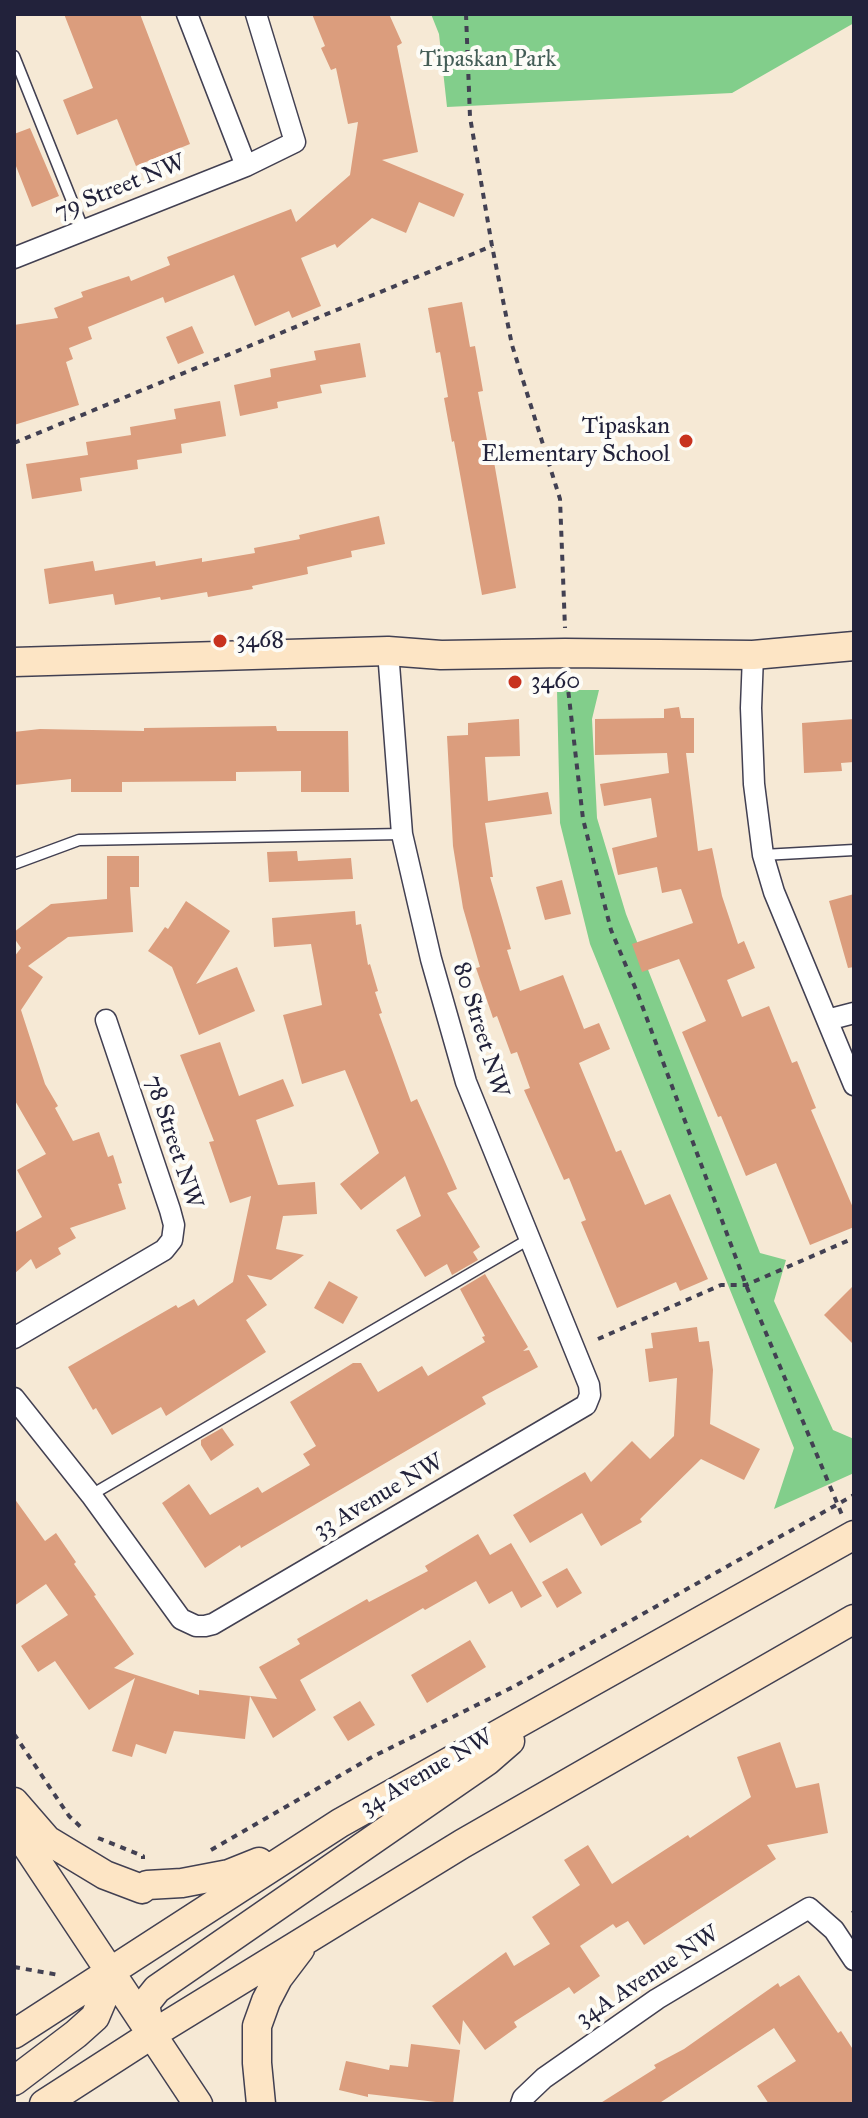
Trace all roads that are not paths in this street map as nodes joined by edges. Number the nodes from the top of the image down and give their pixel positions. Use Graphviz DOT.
graph roads {
  1 [pos="187,14"];
  2 [pos="256,14"];
  3 [pos="14,56"];
  4 [pos="246,166"];
  5 [pos="84,231"];
  6 [pos="14,258"];
  7 [pos="854,646"];
  8 [pos="388,651"];
  9 [pos="753,655"];
  10 [pos="14,662"];
  11 [pos="402,834"];
  12 [pos="854,850"];
  13 [pos="763,855"];
  14 [pos="14,864"];
  15 [pos="854,1013"];
  16 [pos="106,1020"];
  17 [pos="827,1020"];
  18 [pos="854,1085"];
  19 [pos="531,1238"];
  20 [pos="14,1338"];
  21 [pos="14,1398"];
  22 [pos="586,1405"];
  23 [pos="91,1495"];
  24 [pos="849,1528"];
  25 [pos="854,1619"];
  26 [pos="558,1699"];
  27 [pos="14,1802"];
  28 [pos="14,1827"];
  29 [pos="309,1843"];
  30 [pos="308,1937"];
  31 [pos="854,1960"];
  32 [pos="108,1971"];
  33 [pos="14,2034"];
  34 [pos="151,2035"];
  35 [pos="14,2081"];
  36 [pos="522,2101"];
  37 [pos="44,2104"];
  38 [pos="198,2104"];
  39 [pos="261,2104"];
  1 -- 4 [label="street"];
  2 -- 4 [label="street, 79 Street NW"];
  3 -- 5 [label="lane"];
  4 -- 5 [label="street, 79 Street NW"];
  5 -- 6 [label="street, 79 Street NW"];
  7 -- 9 [label="main road"];
  8 -- 9 [label="main road"];
  8 -- 10 [label="main road"];
  8 -- 11 [label="street, 80 Street NW"];
  9 -- 13 [label="street"];
  11 -- 14 [label="lane"];
  11 -- 19 [label="street, 80 Street NW"];
  12 -- 13 [label="lane"];
  13 -- 17 [label="street"];
  15 -- 17 [label="street"];
  16 -- 20 [label="street, 78 Street NW"];
  17 -- 18 [label="street"];
  19 -- 22 [label="street, 80 Street NW"];
  19 -- 23 [label="lane"];
  21 -- 23 [label="street"];
  22 -- 23 [label="street, 33 Avenue NW"];
  24 -- 26 [label="main road, 34 Avenue NW"];
  25 -- 30 [label="main road"];
  26 -- 29 [label="main road, 34 Avenue NW"];
  26 -- 34 [label="main road"];
  27 -- 29 [label="main road"];
  28 -- 32 [label="main road"];
  29 -- 32 [label="main road, 34 Avenue NW"];
  30 -- 34 [label="main road"];
  30 -- 39 [label="main road"];
  31 -- 36 [label="street, 34A Avenue NW"];
  32 -- 33 [label="main road, 34 Avenue NW"];
  32 -- 34 [label="main road"];
  32 -- 35 [label="main road"];
  34 -- 37 [label="main road"];
  34 -- 38 [label="main road"];
}
